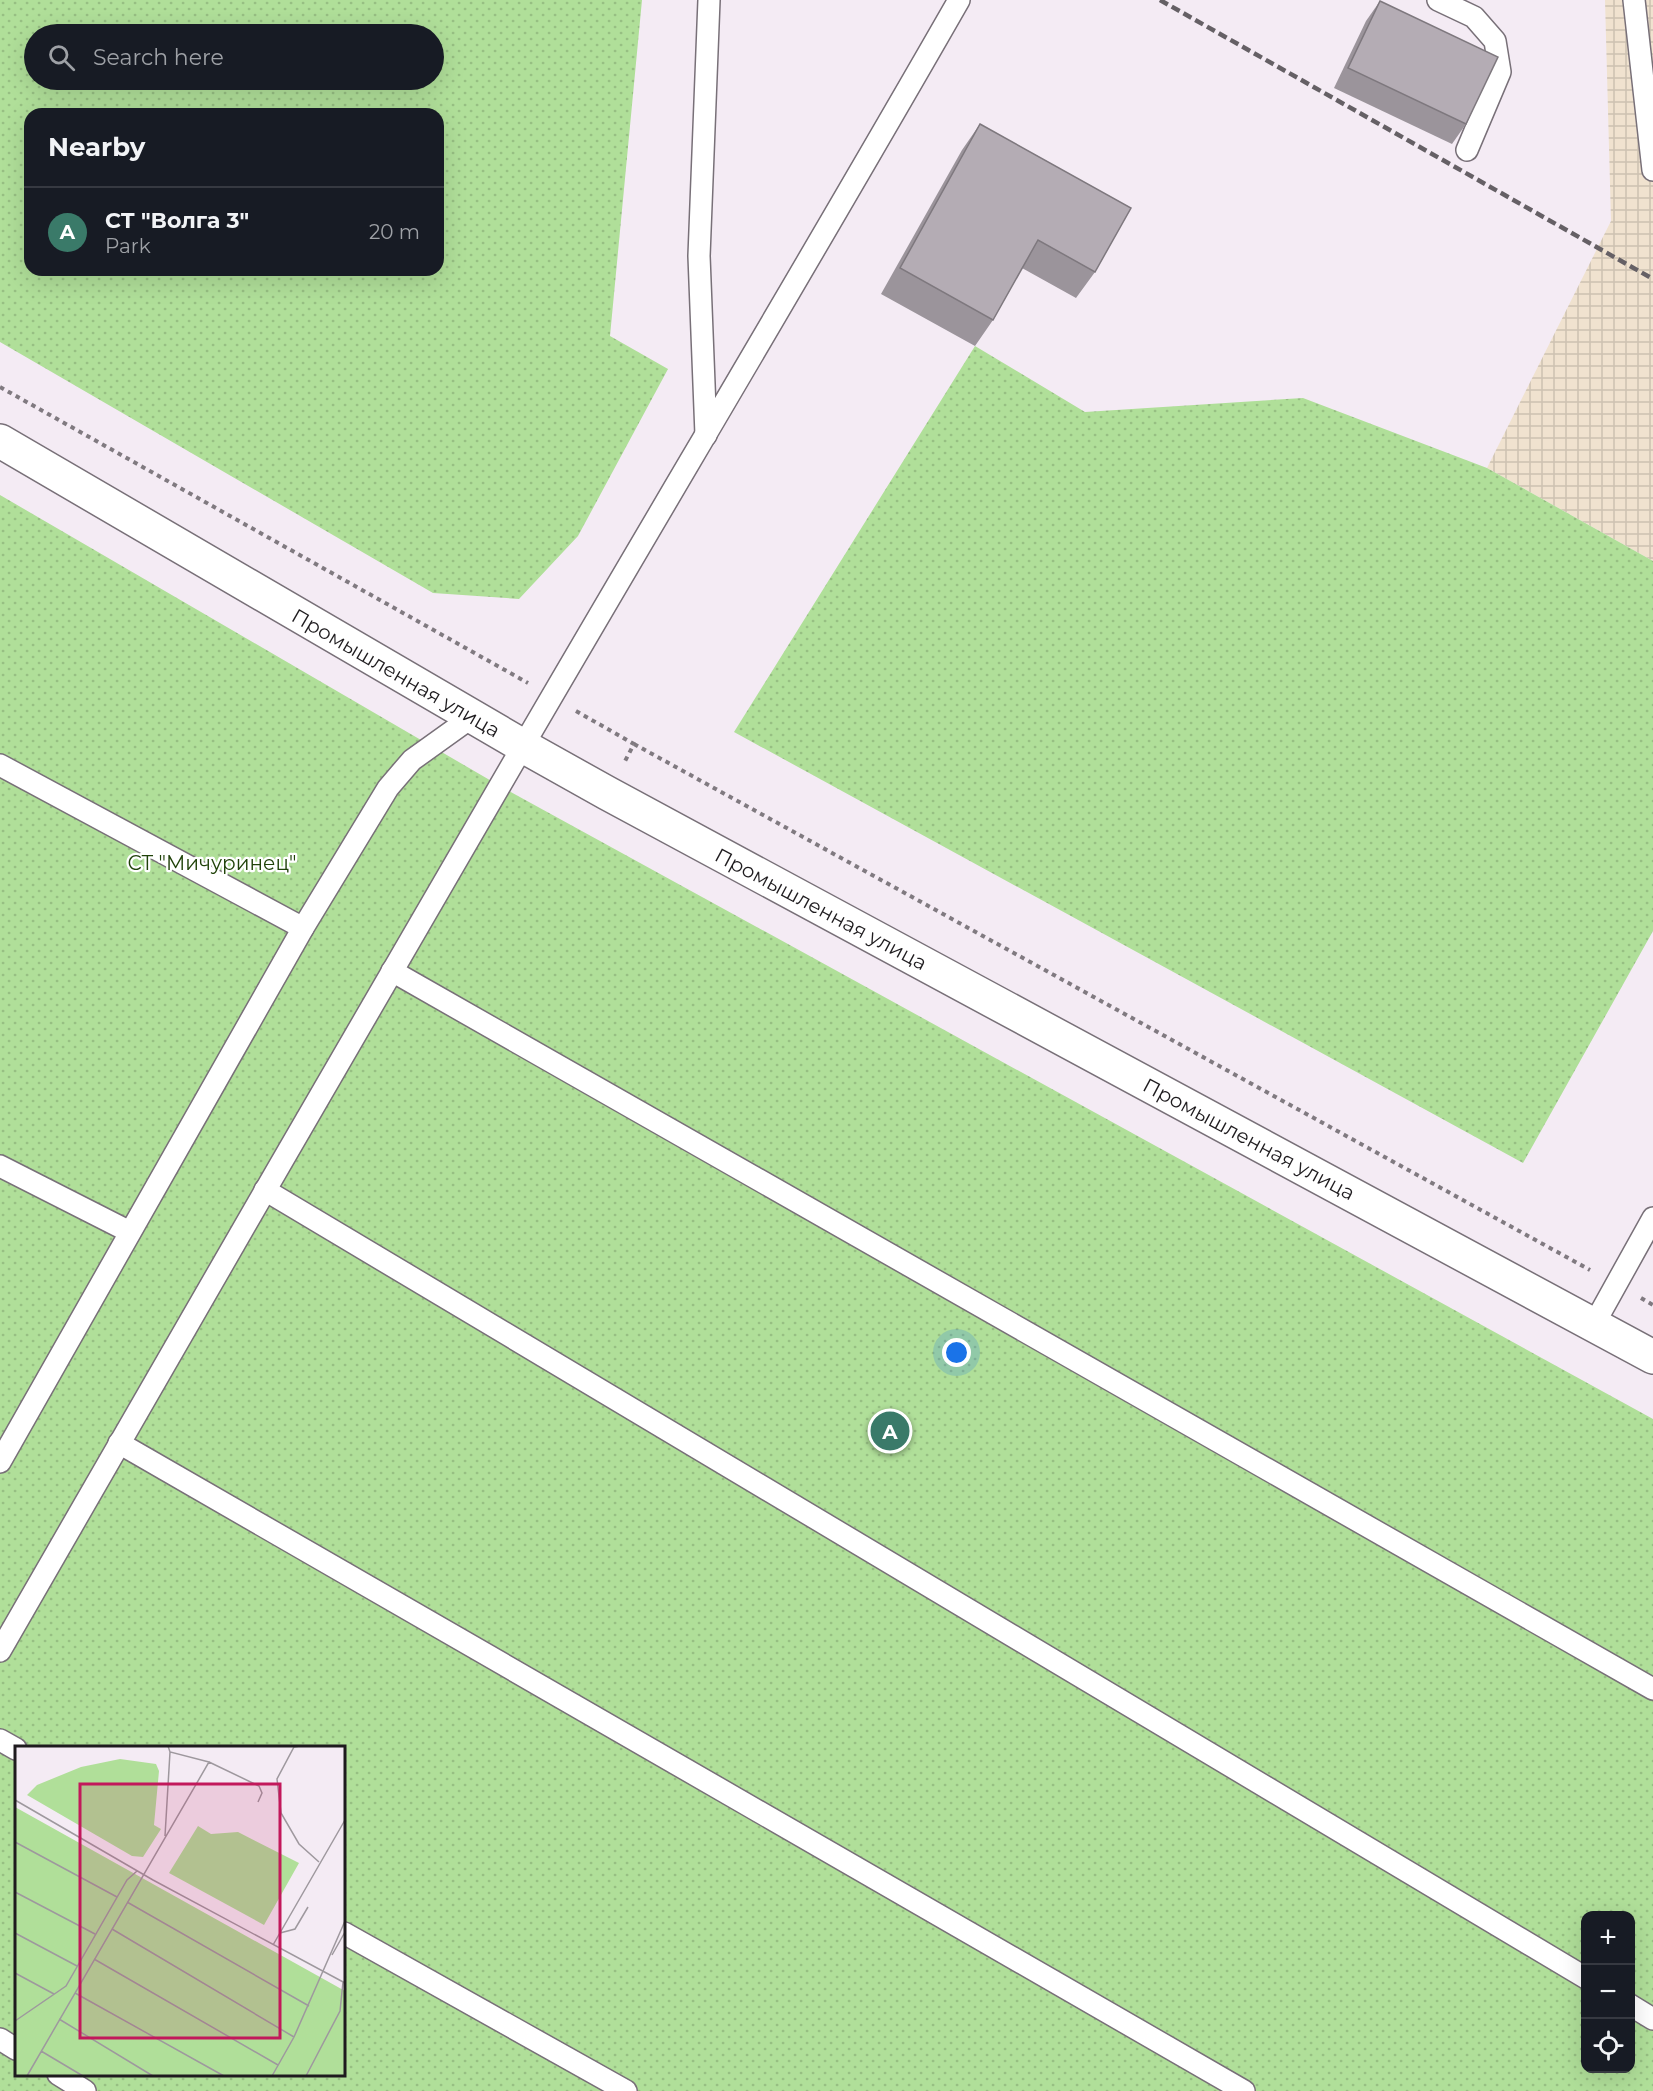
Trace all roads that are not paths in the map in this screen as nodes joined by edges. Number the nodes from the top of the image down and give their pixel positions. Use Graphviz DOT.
graph roads {
  1 [pos="709,0"];
  2 [pos="959,0"];
  3 [pos="1438,0"];
  4 [pos="1634,0"];
  5 [pos="1467,150"];
  6 [pos="1653,170"];
  7 [pos="706,436"];
  8 [pos="0,441"];
  9 [pos="472,717"];
  10 [pos="523,747"];
  11 [pos="0,765"];
  12 [pos="303,928"];
  13 [pos="392,971"];
  14 [pos="0,1166"];
  15 [pos="265,1190"];
  16 [pos="1651,1225"];
  17 [pos="130,1232"];
  18 [pos="1593,1326"];
  19 [pos="1653,1357"];
  20 [pos="119,1443"];
  21 [pos="0,1462"];
  22 [pos="0,1651"];
  23 [pos="1653,1689"];
  24 [pos="0,1740"];
  25 [pos="15,1748"];
  26 [pos="345,1934"];
  27 [pos="1581,1975"];
  28 [pos="1635,2008"];
  29 [pos="1653,2019"];
  30 [pos="0,2040"];
  31 [pos="15,2048"];
  32 [pos="61,2076"];
  33 [pos="85,2091"];
  34 [pos="626,2091"];
  35 [pos="1244,2091"];
  1 -- 7 [label="lane"];
  2 -- 7 [label="lane"];
  3 -- 5 [label="lane"];
  4 -- 6 [label="lane"];
  7 -- 10 [label="lane"];
  8 -- 9 [label="street, Промышленная улица"];
  9 -- 10 [label="street, Промышленная улица"];
  9 -- 12 [label="lane"];
  10 -- 13 [label="lane"];
  10 -- 18 [label="street, Промышленная улица"];
  11 -- 12 [label="lane"];
  12 -- 17 [label="lane"];
  13 -- 15 [label="lane"];
  13 -- 23 [label="lane"];
  14 -- 17 [label="lane"];
  15 -- 20 [label="lane"];
  15 -- 27 [label="lane"];
  16 -- 18 [label="lane"];
  17 -- 21 [label="lane"];
  18 -- 19 [label="street, Промышленная улица"];
  20 -- 22 [label="lane"];
  20 -- 35 [label="lane"];
  24 -- 25 [label="lane"];
  26 -- 34 [label="lane"];
  28 -- 29 [label="lane"];
  30 -- 31 [label="lane"];
  32 -- 33 [label="lane"];
}
